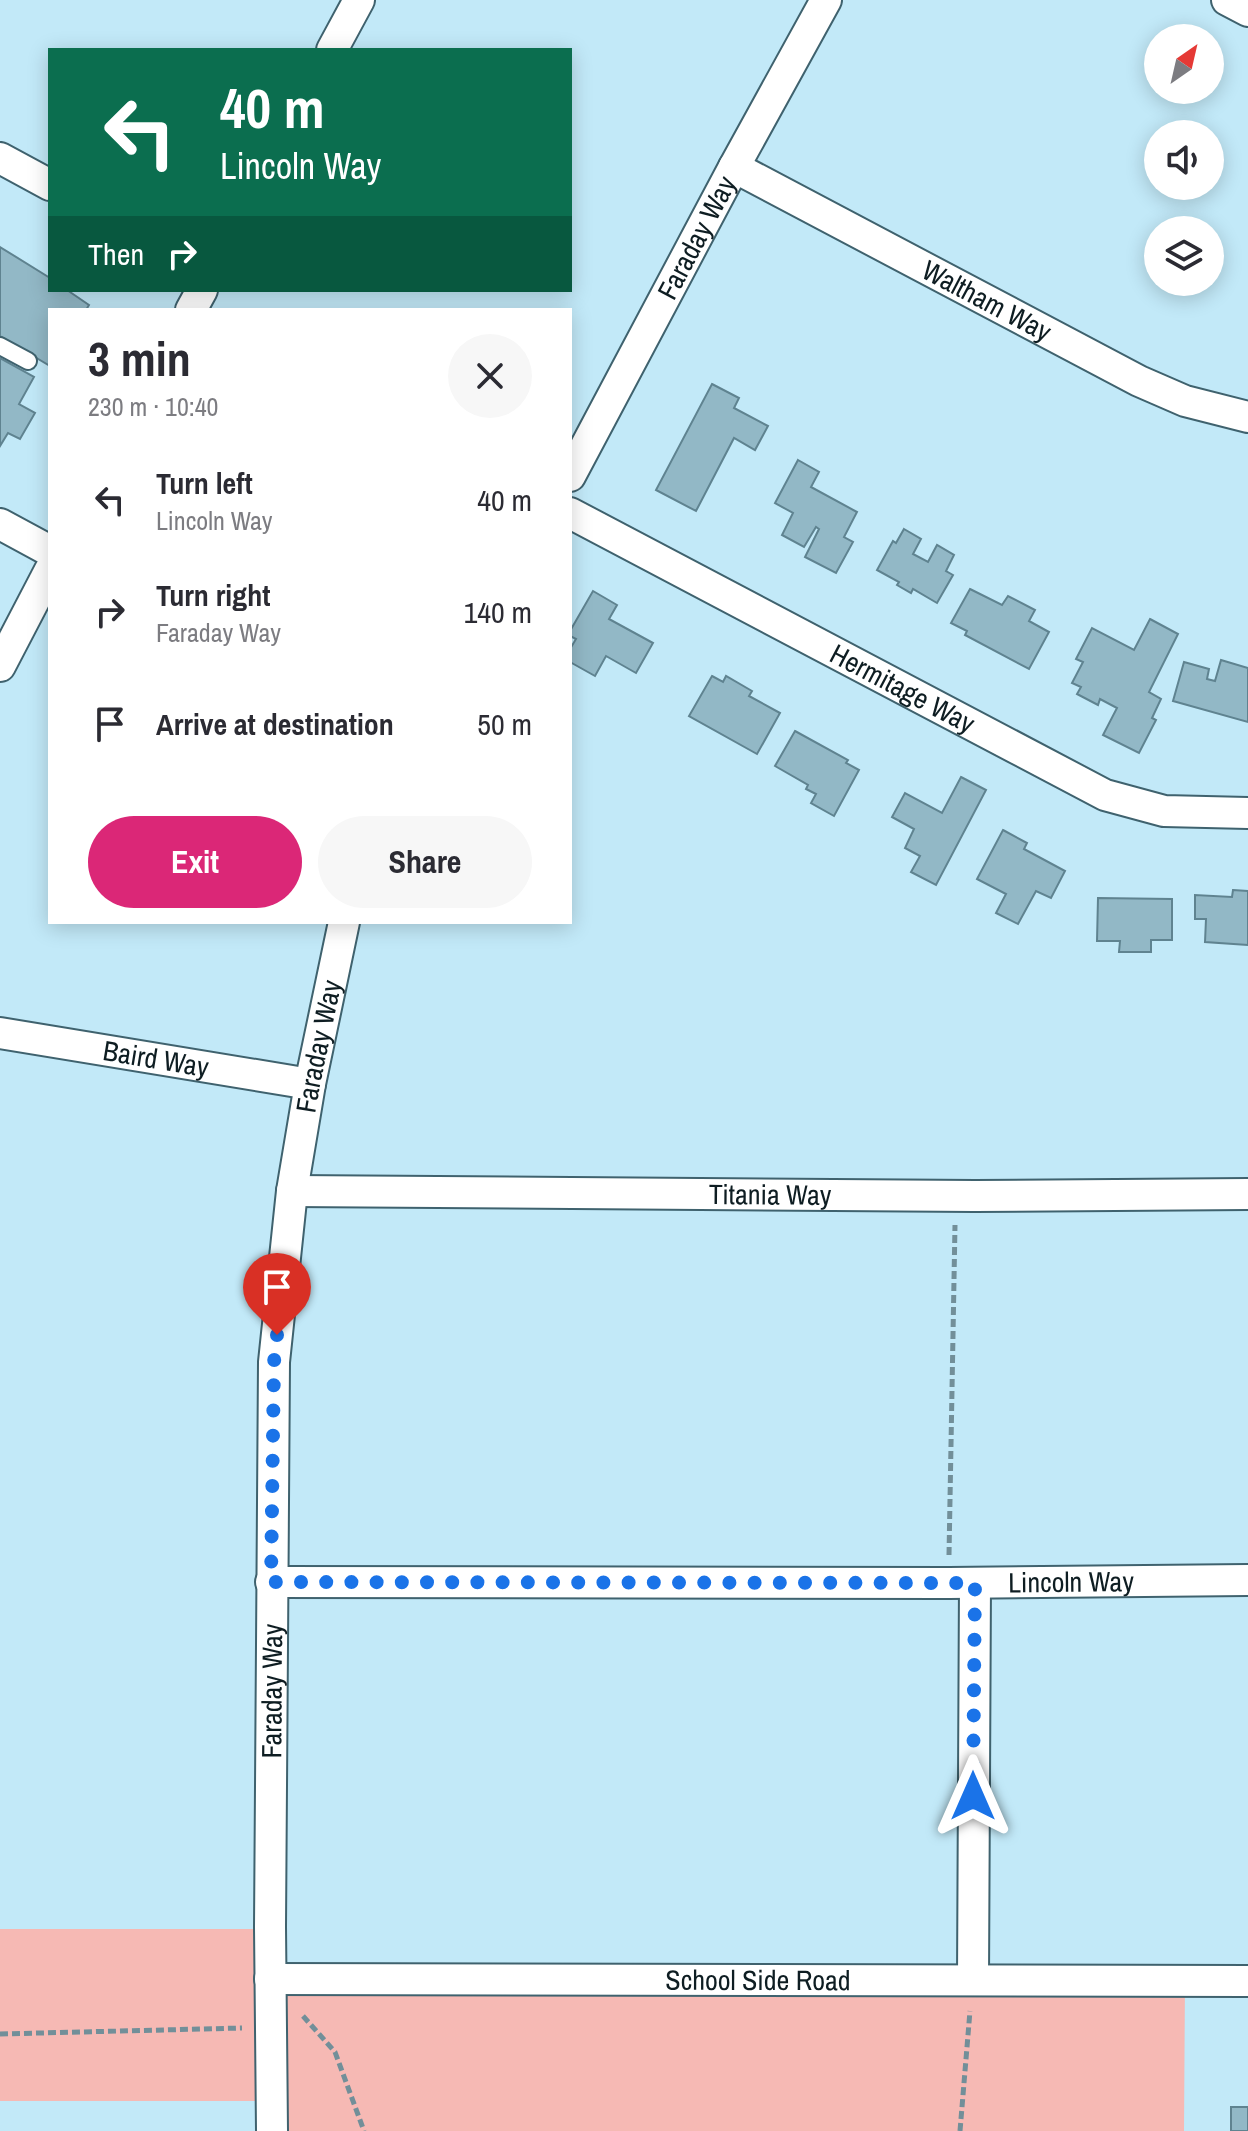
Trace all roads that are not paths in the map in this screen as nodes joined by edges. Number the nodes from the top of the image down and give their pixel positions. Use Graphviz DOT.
graph roads {
  1 [pos="359,0"];
  2 [pos="826,0"];
  3 [pos="1227,0"];
  4 [pos="1248,11"];
  5 [pos="333,48"];
  6 [pos="0,158"];
  7 [pos="734,167"];
  8 [pos="48,184"];
  9 [pos="0,346"];
  10 [pos="28,361"];
  11 [pos="1248,417"];
  12 [pos="572,472"];
  13 [pos="572,514"];
  14 [pos="0,524"];
  15 [pos="48,550"];
  16 [pos="48,574"];
  17 [pos="0,666"];
  18 [pos="1248,813"];
  19 [pos="344,924"];
  20 [pos="0,1033"];
  21 [pos="310,1084"];
  22 [pos="292,1191"];
  23 [pos="1248,1194"];
  24 [pos="1248,1580"];
  25 [pos="271,1582"];
  26 [pos="962,1583"];
  27 [pos="270,1979"];
  28 [pos="973,1979"];
  29 [pos="1248,1981"];
  30 [pos="272,2131"];
  1 -- 5 [label="street"];
  2 -- 7 [label="street, Faraday Way"];
  3 -- 4 [label="street"];
  6 -- 8 [label="street"];
  7 -- 11 [label="street, Waltham Way"];
  7 -- 12 [label="street, Faraday Way"];
  9 -- 10 [label="lane"];
  13 -- 18 [label="street, Hermitage Way"];
  14 -- 15 [label="street"];
  16 -- 17 [label="street"];
  19 -- 21 [label="street, Faraday Way"];
  20 -- 21 [label="street, Baird Way"];
  21 -- 22 [label="street, Faraday Way"];
  22 -- 23 [label="street, Titania Way"];
  22 -- 25 [label="street, Faraday Way"];
  24 -- 26 [label="street, Lincoln Way"];
  25 -- 26 [label="street, Lincoln Way"];
  25 -- 27 [label="street, Faraday Way"];
  26 -- 28 [label="street"];
  27 -- 28 [label="street, School Side Road"];
  27 -- 30 [label="street, Faraday Way"];
  28 -- 29 [label="street, School Side Road"];
}
